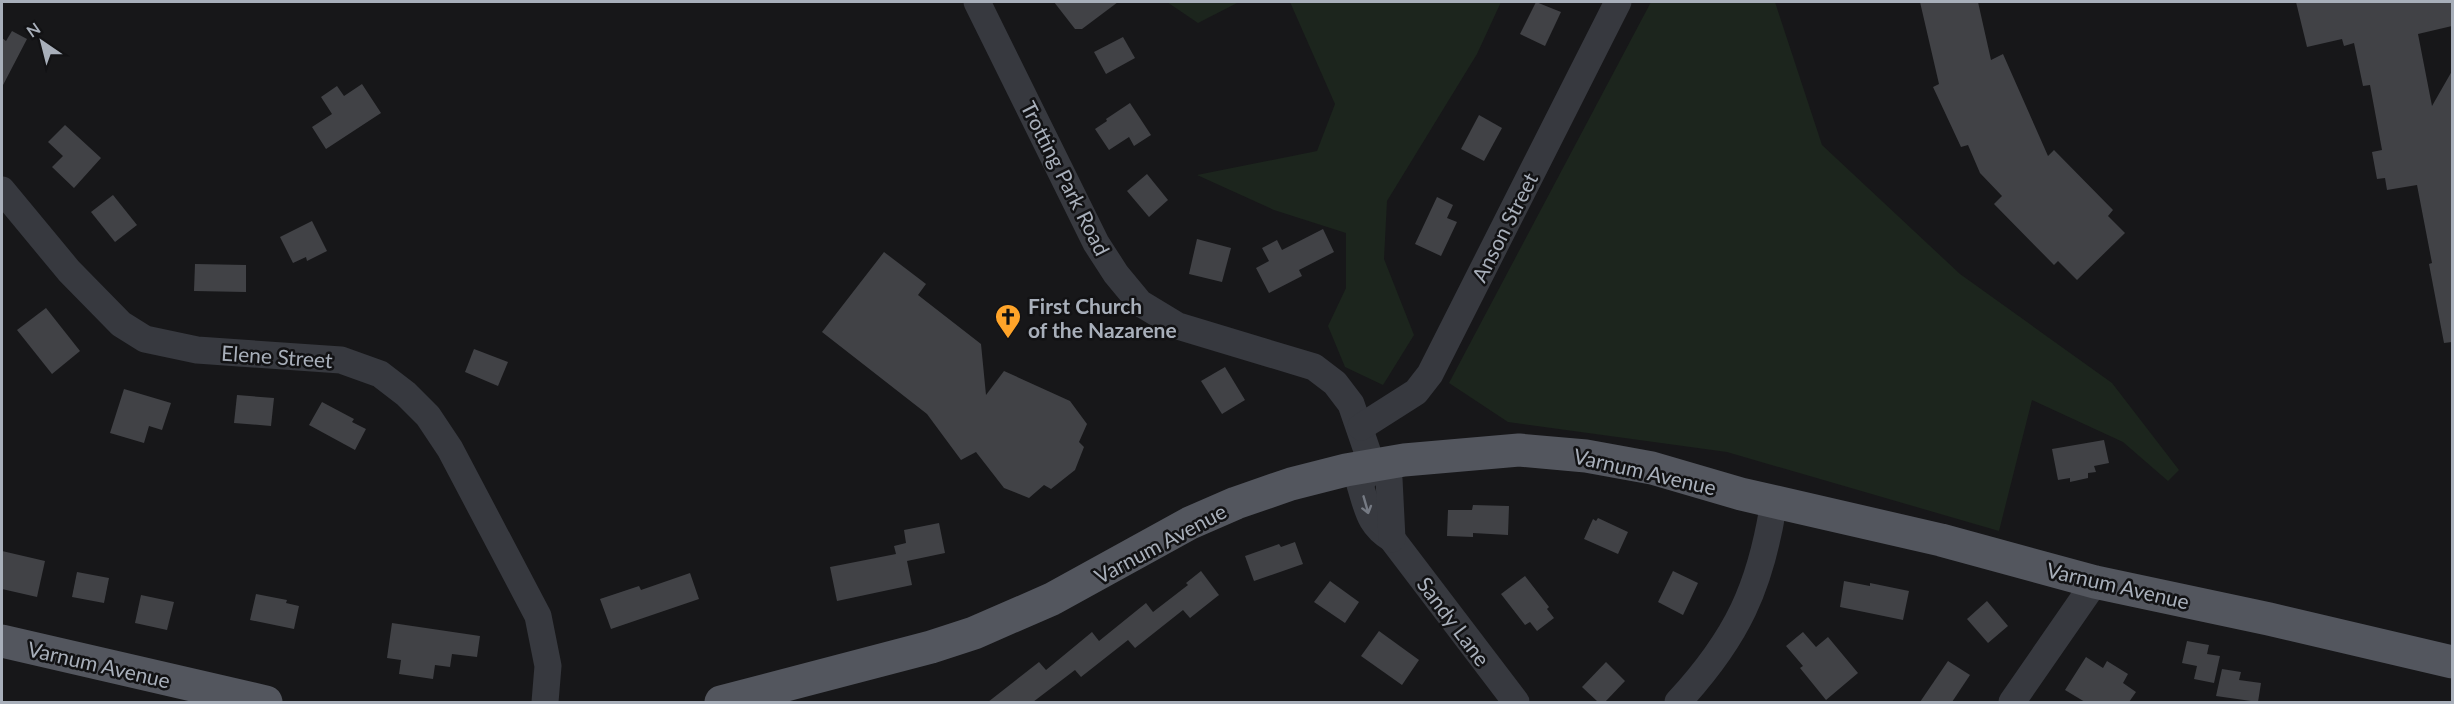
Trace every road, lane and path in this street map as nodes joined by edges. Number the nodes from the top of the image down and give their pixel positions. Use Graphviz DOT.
graph roads {
  1 [pos="977,2"];
  2 [pos="1618,2"];
  3 [pos="2,190"];
  4 [pos="1360,427"];
  5 [pos="1372,465"];
  6 [pos="1774,501"];
  7 [pos="2095,582"];
  8 [pos="2,641"];
  9 [pos="2452,662"];
  10 [pos="266,702"];
  11 [pos="545,702"];
  12 [pos="721,702"];
  13 [pos="1516,702"];
  14 [pos="1678,702"];
  15 [pos="2012,702"];
  1 -- 4 [label="street, Trotting Park Road"];
  2 -- 4 [label="street, Anson Street"];
  3 -- 11 [label="street, Elene Street"];
  4 -- 5 [label="street, Trotting Park Road"];
  5 -- 6 [label="main road, Varnum Avenue"];
  5 -- 12 [label="main road, Varnum Avenue"];
  5 -- 13 [label="street, Sandy Lane"];
  6 -- 7 [label="main road, Varnum Avenue"];
  6 -- 14 [label="street"];
  7 -- 9 [label="main road, Varnum Avenue"];
  7 -- 15 [label="street"];
  8 -- 10 [label="main road, Varnum Avenue"];
}
